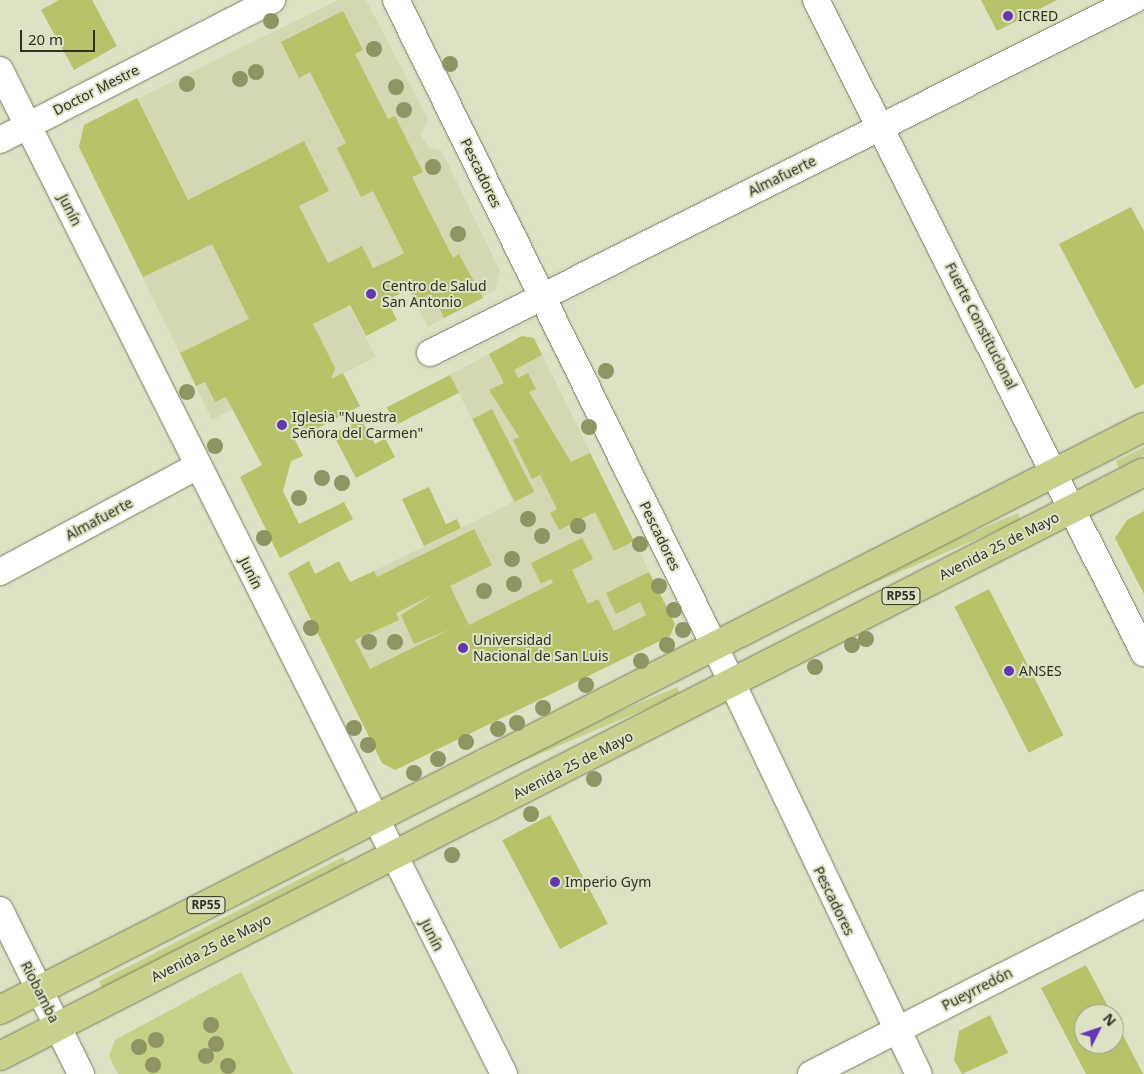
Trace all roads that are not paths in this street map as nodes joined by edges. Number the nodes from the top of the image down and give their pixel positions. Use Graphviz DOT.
graph roads {
  1 [pos="272,0"];
  2 [pos="396,0"];
  3 [pos="816,0"];
  4 [pos="1134,0"];
  5 [pos="0,70"];
  6 [pos="28,125"];
  7 [pos="882,127"];
  8 [pos="0,140"];
  9 [pos="542,295"];
  10 [pos="430,353"];
  11 [pos="1144,427"];
  12 [pos="198,466"];
  13 [pos="1144,472"];
  14 [pos="1055,473"];
  15 [pos="1072,508"];
  16 [pos="0,572"];
  17 [pos="714,646"];
  18 [pos="1144,653"];
  19 [pos="731,687"];
  20 [pos="374,820"];
  21 [pos="392,856"];
  22 [pos="1144,904"];
  23 [pos="0,910"];
  24 [pos="39,990"];
  25 [pos="0,1010"];
  26 [pos="58,1027"];
  27 [pos="897,1030"];
  28 [pos="0,1056"];
  29 [pos="81,1074"];
  30 [pos="504,1074"];
  31 [pos="811,1074"];
  32 [pos="919,1074"];
  1 -- 6 [label="street, Doctor Mestre"];
  2 -- 9 [label="street, Pescadores"];
  3 -- 7 [label="street, Fuerte Constitucional"];
  4 -- 7 [label="street, Almafuerte"];
  5 -- 6 [label="street, Junín"];
  6 -- 8 [label="street, Doctor Mestre"];
  6 -- 12 [label="street, Junín"];
  7 -- 9 [label="street, Almafuerte"];
  7 -- 14 [label="street, Fuerte Constitucional"];
  9 -- 10 [label="street, Almafuerte"];
  9 -- 17 [label="street, Pescadores"];
  11 -- 14 [label="main road, RP55"];
  12 -- 16 [label="street, Almafuerte"];
  12 -- 20 [label="street, Junín"];
  13 -- 15 [label="main road, Avenida 25 de Mayo / RP55"];
  14 -- 15 [label="street, Fuerte Constitucional"];
  14 -- 17 [label="main road, RP55"];
  15 -- 18 [label="street, Fuerte Constitucional"];
  15 -- 19 [label="main road, Avenida 25 de Mayo / RP55"];
  17 -- 19 [label="street, Pescadores"];
  17 -- 20 [label="main road, RP55"];
  19 -- 21 [label="main road, Avenida 25 de Mayo / RP55"];
  19 -- 27 [label="street, Pescadores"];
  20 -- 21 [label="street, Junín"];
  20 -- 24 [label="main road, RP55"];
  21 -- 26 [label="main road, Avenida 25 de Mayo / RP55"];
  21 -- 30 [label="street, Junín"];
  22 -- 27 [label="street, Pueyrredón"];
  23 -- 24 [label="street, Riobamba"];
  24 -- 25 [label="main road, RP55"];
  24 -- 26 [label="street, Riobamba"];
  26 -- 28 [label="main road, Avenida 25 de Mayo / RP55"];
  26 -- 29 [label="street, Riobamba"];
  27 -- 31 [label="street, Pueyrredón"];
  27 -- 32 [label="street, Pescadores"];
}
